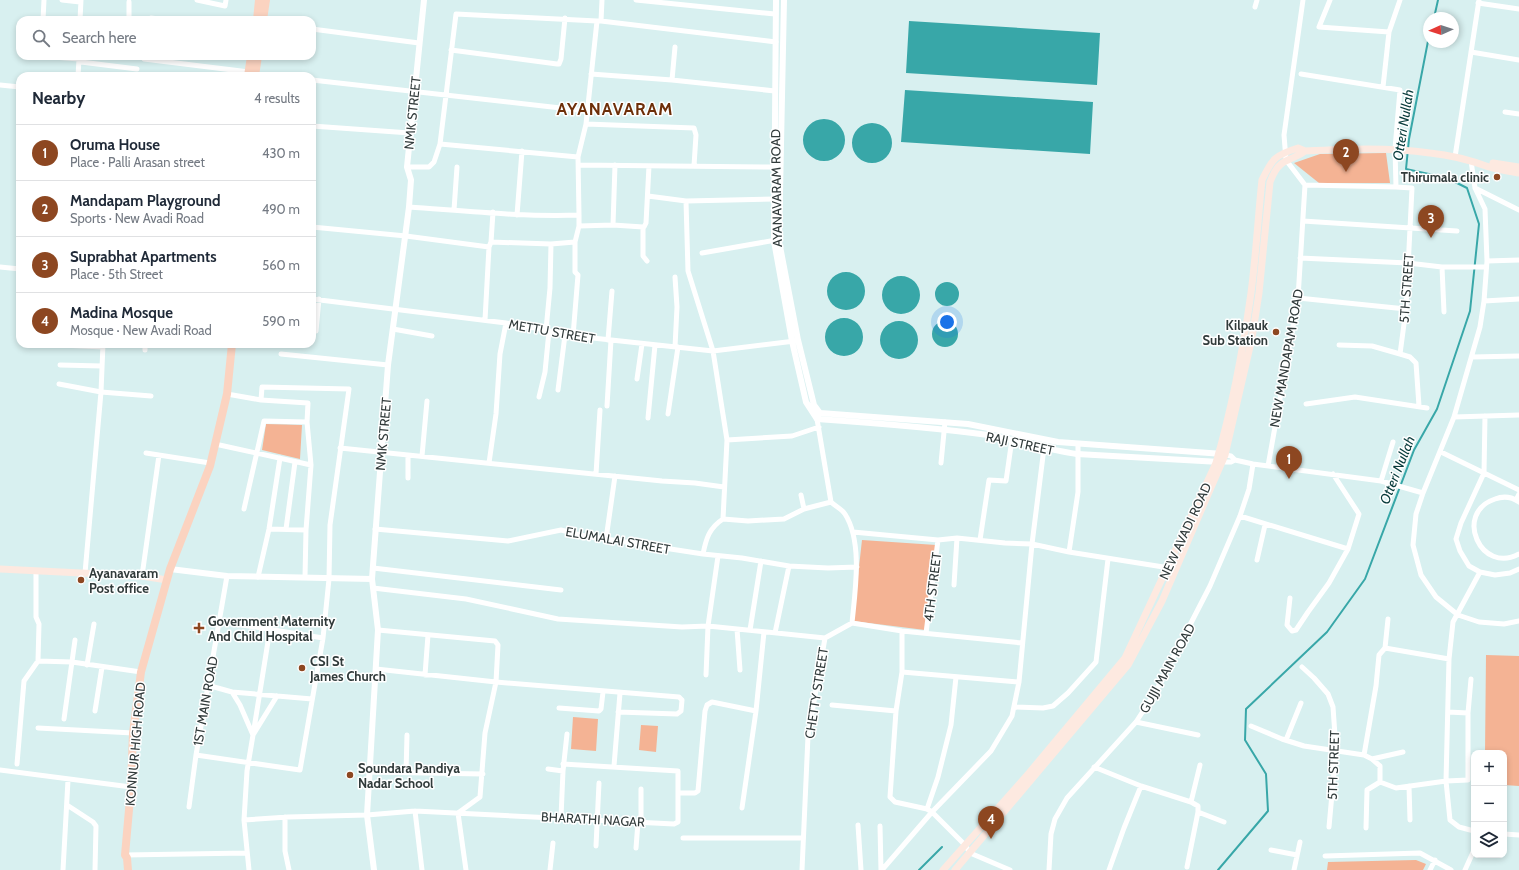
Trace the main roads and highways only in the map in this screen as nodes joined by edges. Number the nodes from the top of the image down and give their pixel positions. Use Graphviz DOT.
graph roads {
  1 [pos="259,0"];
  2 [pos="266,0"];
  3 [pos="257,16"];
  4 [pos="264,16"];
  5 [pos="251,60"];
  6 [pos="257,60"];
  7 [pos="252,72"];
  8 [pos="253,72"];
  9 [pos="1304,151"];
  10 [pos="1483,164"];
  11 [pos="1519,167"];
  12 [pos="1519,173"];
  13 [pos="232,348"];
  14 [pos="1221,458"];
  15 [pos="0,569"];
  16 [pos="167,580"];
  17 [pos="125,854"];
  18 [pos="122,870"];
  19 [pos="128,870"];
  20 [pos="943,870"];
  21 [pos="955,870"];
  1 -- 3 [label="main road"];
  2 -- 4 [label="main road"];
  5 -- 7 [label="main road"];
  6 -- 8 [label="main road"];
  9 -- 10 [label="main road, NEW AVADI ROAD"];
  9 -- 14 [label="main road, NEW AVADI ROAD"];
  9 -- 14 [label="main road, NEW AVADI ROAD"];
  10 -- 11 [label="main road"];
  10 -- 12 [label="main road"];
  13 -- 16 [label="main road, KONNUR HIGH ROAD"];
  14 -- 20 [label="main road, NEW AVADI ROAD"];
  14 -- 21 [label="main road, NEW AVADI ROAD"];
  15 -- 16 [label="main road"];
  16 -- 17 [label="main road, KONNUR HIGH ROAD"];
  17 -- 18 [label="main road"];
  17 -- 19 [label="main road, KONNUR HIGH ROAD"];
}
